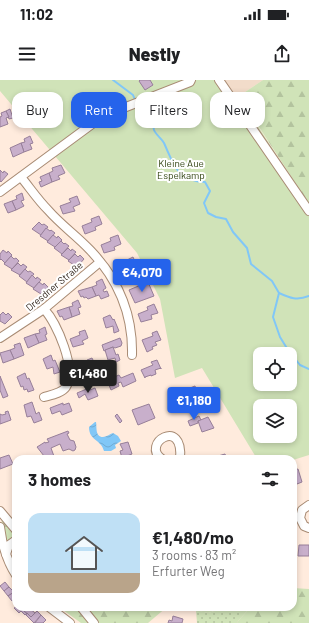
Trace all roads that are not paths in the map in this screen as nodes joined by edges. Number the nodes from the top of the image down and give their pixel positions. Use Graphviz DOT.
graph roads {
  1 [pos="191,80"];
  2 [pos="219,80"];
  3 [pos="21,176"];
  4 [pos="0,192"];
  5 [pos="309,211"];
  6 [pos="100,262"];
  7 [pos="44,309"];
  8 [pos="0,338"];
  9 [pos="132,355"];
  10 [pos="44,397"];
  11 [pos="158,455"];
  12 [pos="180,455"];
  13 [pos="309,505"];
  14 [pos="0,511"];
  15 [pos="12,525"];
  16 [pos="0,527"];
  17 [pos="309,528"];
  18 [pos="12,543"];
  19 [pos="6,554"];
  20 [pos="12,568"];
  21 [pos="54,611"];
  22 [pos="84,611"];
  23 [pos="70,623"];
  24 [pos="94,623"];
  1 -- 3 [label="street"];
  2 -- 5 [label="street"];
  3 -- 4 [label="street"];
  3 -- 6 [label="street"];
  6 -- 7 [label="street, Dresdner Straße"];
  6 -- 9 [label="street"];
  7 -- 8 [label="street, Dresdner Straße"];
  7 -- 10 [label="street"];
  11 -- 12 [label="street"];
  13 -- 17 [label="street"];
  14 -- 15 [label="street"];
  16 -- 19 [label="street"];
  18 -- 19 [label="street"];
  19 -- 20 [label="street"];
  21 -- 23 [label="street"];
  22 -- 24 [label="street"];
}
